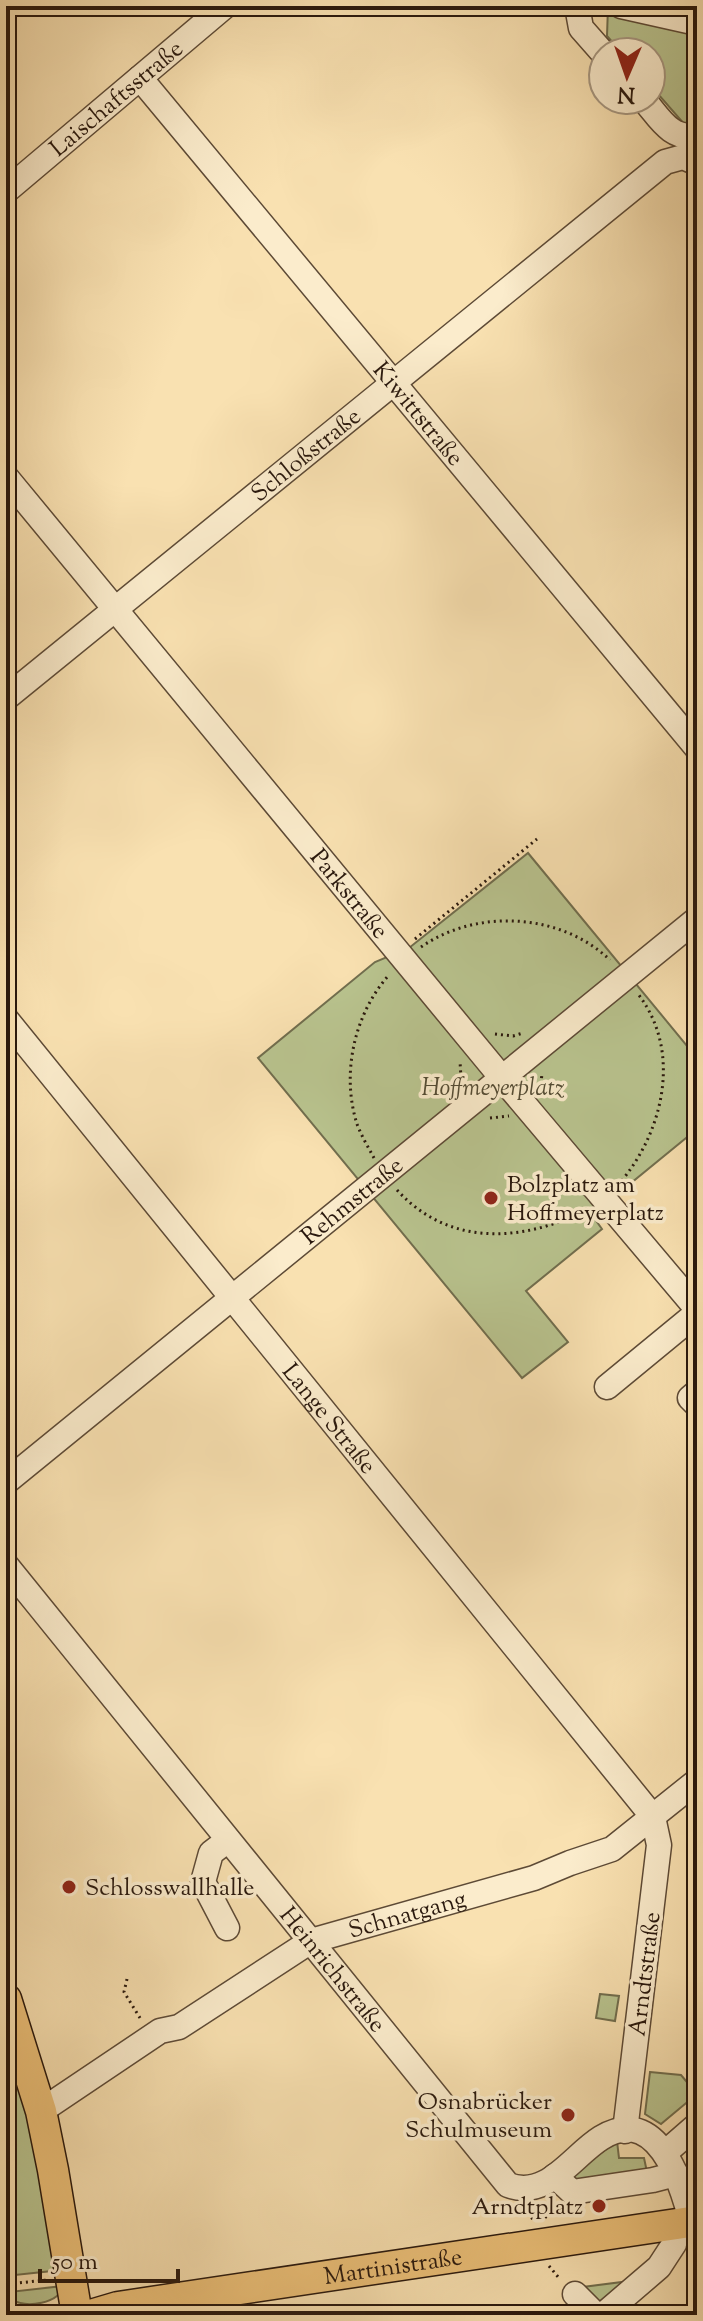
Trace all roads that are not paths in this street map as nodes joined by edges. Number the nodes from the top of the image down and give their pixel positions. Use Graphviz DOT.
graph roads {
  1 [pos="225,6"];
  2 [pos="577,6"];
  3 [pos="621,6"];
  4 [pos="697,23"];
  5 [pos="588,36"];
  6 [pos="140,78"];
  7 [pos="658,116"];
  8 [pos="691,148"];
  9 [pos="6,191"];
  10 [pos="393,382"];
  11 [pos="6,477"];
  12 [pos="116,609"];
  13 [pos="6,698"];
  14 [pos="697,748"];
  15 [pos="697,919"];
  16 [pos="6,1019"];
  17 [pos="502,1078"];
  18 [pos="232,1298"];
  19 [pos="697,1311"];
  20 [pos="607,1387"];
  21 [pos="697,1392"];
  22 [pos="697,1405"];
  23 [pos="6,1482"];
  24 [pos="6,1565"];
  25 [pos="697,1781"];
  26 [pos="653,1817"];
  27 [pos="228,1840"];
  28 [pos="227,1928"];
  29 [pos="311,1941"];
  30 [pos="6,1999"];
  31 [pos="41,2111"];
  32 [pos="697,2125"];
  33 [pos="625,2131"];
  34 [pos="671,2163"];
  35 [pos="555,2176"];
  36 [pos="686,2239"];
  37 [pos="575,2294"];
  38 [pos="77,2315"];
  39 [pos="91,2315"];
  40 [pos="182,2315"];
  41 [pos="596,2315"];
  42 [pos="603,2315"];
  1 -- 6 [label="street, Laischaftsstraße"];
  2 -- 5 [label="street"];
  3 -- 4 [label="street"];
  6 -- 9 [label="street, Laischaftsstraße"];
  6 -- 10 [label="street, Kiwittstraße"];
  7 -- 8 [label="street"];
  8 -- 10 [label="street, Schloßstraße"];
  10 -- 12 [label="street, Schloßstraße"];
  10 -- 14 [label="street, Kiwittstraße"];
  11 -- 12 [label="street, Parkstraße"];
  12 -- 13 [label="street, Schloßstraße"];
  12 -- 17 [label="street, Parkstraße"];
  15 -- 17 [label="street, Rehmstraße"];
  16 -- 18 [label="street, Lange Straße"];
  17 -- 18 [label="street, Rehmstraße"];
  17 -- 19 [label="street, Parkstraße"];
  18 -- 23 [label="street, Rehmstraße"];
  18 -- 26 [label="street, Lange Straße"];
  19 -- 20 [label="street"];
  21 -- 22 [label="street"];
  24 -- 27 [label="street, Heinrichstraße"];
  25 -- 26 [label="street, Schnatgang"];
  26 -- 29 [label="street, Schnatgang"];
  26 -- 33 [label="street, Arndtstraße"];
  27 -- 28 [label="street"];
  27 -- 29 [label="street, Heinrichstraße"];
  29 -- 31 [label="street, Schnatgang"];
  29 -- 35 [label="street, Heinrichstraße"];
  30 -- 31 [label="main road"];
  31 -- 38 [label="main road"];
  32 -- 34 [label="street"];
  33 -- 34 [label="street"];
  33 -- 35 [label="street"];
  34 -- 35 [label="street"];
  34 -- 36 [label="street"];
  36 -- 39 [label="main road, Martinistraße"];
  36 -- 40 [label="main road, Martinistraße"];
  36 -- 42 [label="street"];
  37 -- 41 [label="street"];
}
